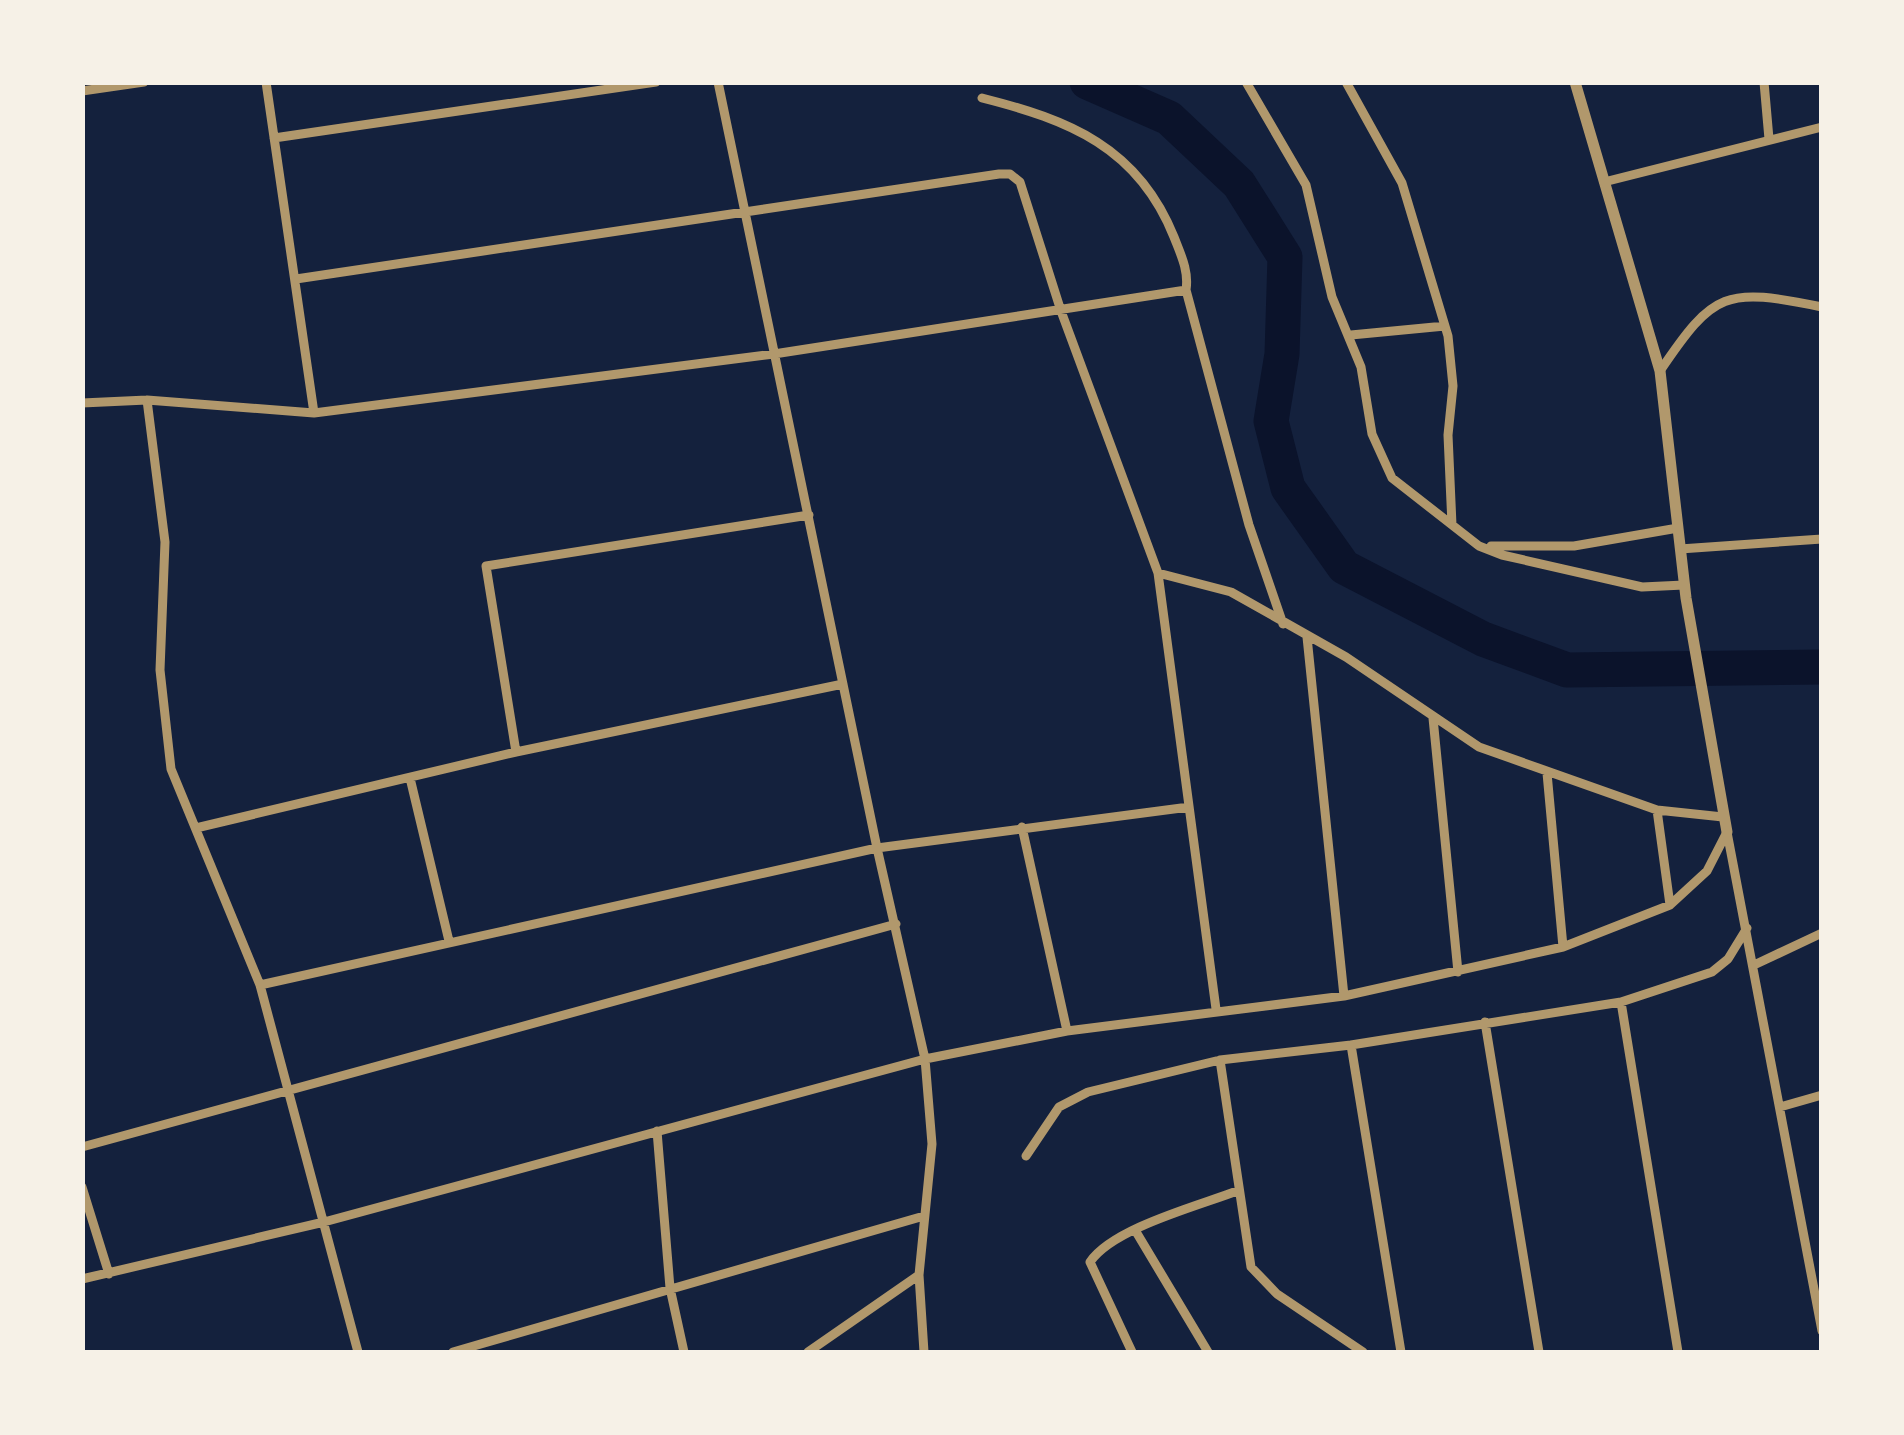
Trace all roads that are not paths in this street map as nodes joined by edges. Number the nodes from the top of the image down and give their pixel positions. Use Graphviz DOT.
graph roads {
  1 [pos="144,82"];
  2 [pos="266,82"];
  3 [pos="656,82"];
  4 [pos="718,82"];
  5 [pos="1246,82"];
  6 [pos="1346,82"];
  7 [pos="1574,82"];
  8 [pos="1764,82"];
  9 [pos="96,86"];
  10 [pos="82,91"];
  11 [pos="982,98"];
  12 [pos="1822,127"];
  13 [pos="274,138"];
  14 [pos="1769,138"];
  15 [pos="1604,182"];
  16 [pos="745,214"];
  17 [pos="296,279"];
  18 [pos="1186,290"];
  19 [pos="1822,307"];
  20 [pos="1061,311"];
  21 [pos="1445,326"];
  22 [pos="1350,335"];
  23 [pos="774,354"];
  24 [pos="1660,371"];
  25 [pos="147,400"];
  26 [pos="82,403"];
  27 [pos="314,414"];
  28 [pos="809,515"];
  29 [pos="1452,525"];
  30 [pos="1678,528"];
  31 [pos="1822,539"];
  32 [pos="1478,546"];
  33 [pos="1680,549"];
  34 [pos="1158,573"];
  35 [pos="1685,592"];
  36 [pos="1283,624"];
  37 [pos="1307,636"];
  38 [pos="843,684"];
  39 [pos="1433,718"];
  40 [pos="516,752"];
  41 [pos="1547,772"];
  42 [pos="410,778"];
  43 [pos="1189,807"];
  44 [pos="1656,810"];
  45 [pos="1723,818"];
  46 [pos="1022,827"];
  47 [pos="196,828"];
  48 [pos="1727,832"];
  49 [pos="876,848"];
  50 [pos="1670,906"];
  51 [pos="896,924"];
  52 [pos="1747,928"];
  53 [pos="1822,932"];
  54 [pos="449,941"];
  55 [pos="1563,946"];
  56 [pos="1754,965"];
  57 [pos="1458,972"];
  58 [pos="260,985"];
  59 [pos="1344,996"];
  60 [pos="1621,1002"];
  61 [pos="1216,1010"];
  62 [pos="1486,1022"];
  63 [pos="1067,1030"];
  64 [pos="1351,1044"];
  65 [pos="925,1059"];
  66 [pos="1220,1060"];
  67 [pos="290,1087"];
  68 [pos="1822,1095"];
  69 [pos="1780,1108"];
  70 [pos="657,1130"];
  71 [pos="82,1147"];
  72 [pos="1026,1156"];
  73 [pos="82,1186"];
  74 [pos="1237,1190"];
  75 [pos="924,1216"];
  76 [pos="324,1222"];
  77 [pos="1135,1230"];
  78 [pos="109,1274"];
  79 [pos="919,1275"];
  80 [pos="82,1279"];
  81 [pos="670,1288"];
  82 [pos="1822,1331"];
  83 [pos="358,1352"];
  84 [pos="454,1352"];
  85 [pos="684,1352"];
  86 [pos="808,1352"];
  87 [pos="924,1352"];
  88 [pos="1132,1352"];
  89 [pos="1208,1352"];
  90 [pos="1363,1352"];
  91 [pos="1402,1352"];
  92 [pos="1540,1352"];
  93 [pos="1678,1352"];
  1 -- 9 [label="street"];
  2 -- 13 [label="street"];
  3 -- 13 [label="street"];
  4 -- 16 [label="street"];
  5 -- 22 [label="street"];
  6 -- 21 [label="street"];
  7 -- 15 [label="street"];
  8 -- 14 [label="street"];
  9 -- 10 [label="street"];
  11 -- 18 [label="street"];
  12 -- 14 [label="street"];
  13 -- 17 [label="street"];
  14 -- 15 [label="street"];
  15 -- 24 [label="street"];
  16 -- 17 [label="street"];
  16 -- 20 [label="street"];
  16 -- 23 [label="street"];
  17 -- 27 [label="street"];
  18 -- 20 [label="street"];
  18 -- 36 [label="street"];
  19 -- 24 [label="street"];
  20 -- 23 [label="street"];
  20 -- 34 [label="street"];
  21 -- 22 [label="street"];
  21 -- 29 [label="street"];
  22 -- 29 [label="street"];
  23 -- 27 [label="street"];
  23 -- 28 [label="street"];
  24 -- 30 [label="street"];
  25 -- 26 [label="street"];
  25 -- 27 [label="street"];
  25 -- 47 [label="street"];
  28 -- 38 [label="street"];
  28 -- 40 [label="street"];
  29 -- 32 [label="street"];
  30 -- 32 [label="street"];
  30 -- 33 [label="street"];
  31 -- 33 [label="street"];
  32 -- 35 [label="street"];
  33 -- 35 [label="street"];
  34 -- 36 [label="street"];
  34 -- 43 [label="street"];
  35 -- 45 [label="street"];
  36 -- 37 [label="street"];
  37 -- 39 [label="street"];
  37 -- 59 [label="street"];
  38 -- 40 [label="street"];
  38 -- 49 [label="street"];
  39 -- 41 [label="street"];
  39 -- 57 [label="street"];
  40 -- 42 [label="street"];
  41 -- 44 [label="street"];
  41 -- 55 [label="street"];
  42 -- 47 [label="street"];
  42 -- 54 [label="street"];
  43 -- 46 [label="street"];
  43 -- 61 [label="street"];
  44 -- 45 [label="street"];
  44 -- 50 [label="street"];
  45 -- 48 [label="street"];
  46 -- 49 [label="street"];
  46 -- 63 [label="street"];
  47 -- 58 [label="street"];
  48 -- 50 [label="street"];
  48 -- 52 [label="street"];
  49 -- 51 [label="street"];
  49 -- 54 [label="street"];
  50 -- 55 [label="street"];
  51 -- 65 [label="street"];
  51 -- 67 [label="street"];
  52 -- 56 [label="street"];
  52 -- 60 [label="street"];
  53 -- 56 [label="street"];
  54 -- 58 [label="street"];
  55 -- 57 [label="street"];
  56 -- 69 [label="street"];
  57 -- 59 [label="street"];
  58 -- 67 [label="street"];
  59 -- 61 [label="street"];
  60 -- 62 [label="street"];
  60 -- 93 [label="street"];
  61 -- 63 [label="street"];
  62 -- 64 [label="street"];
  62 -- 92 [label="street"];
  63 -- 65 [label="street"];
  64 -- 66 [label="street"];
  64 -- 91 [label="street"];
  65 -- 70 [label="street"];
  65 -- 75 [label="street"];
  66 -- 72 [label="street"];
  66 -- 74 [label="street"];
  67 -- 71 [label="street"];
  67 -- 76 [label="street"];
  68 -- 69 [label="street"];
  69 -- 82 [label="street"];
  70 -- 76 [label="street"];
  70 -- 81 [label="street"];
  73 -- 78 [label="street"];
  74 -- 77 [label="street"];
  74 -- 90 [label="street"];
  75 -- 79 [label="street"];
  75 -- 81 [label="street"];
  76 -- 78 [label="street"];
  76 -- 83 [label="street"];
  77 -- 88 [label="street"];
  77 -- 89 [label="street"];
  78 -- 80 [label="street"];
  79 -- 86 [label="street"];
  79 -- 87 [label="street"];
  81 -- 84 [label="street"];
  81 -- 85 [label="street"];
}
